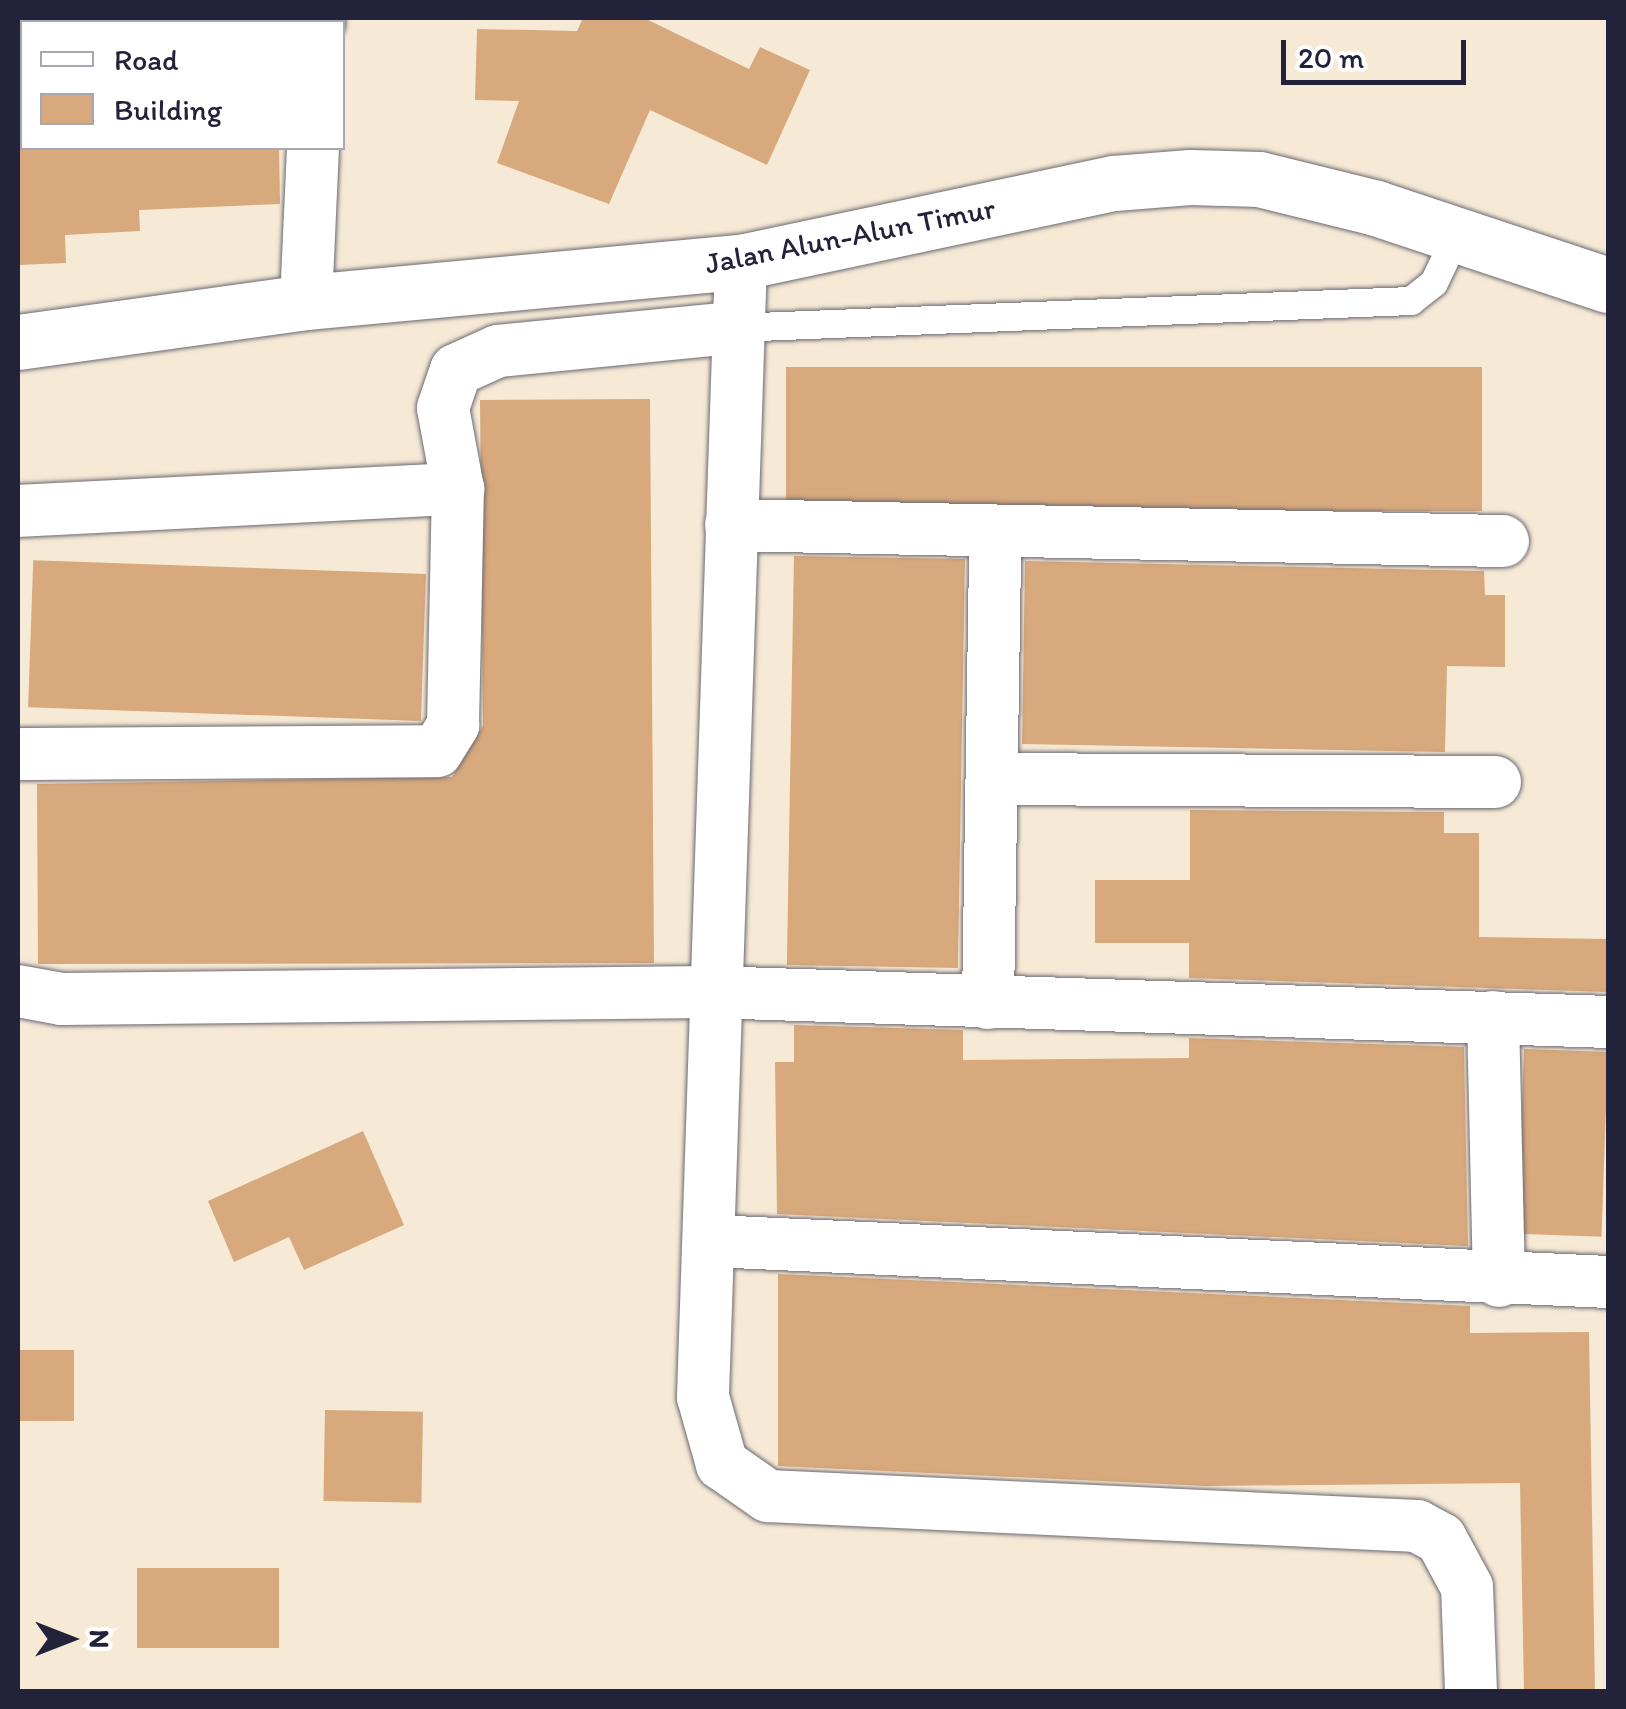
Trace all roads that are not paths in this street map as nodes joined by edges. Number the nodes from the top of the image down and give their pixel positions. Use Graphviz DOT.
graph roads {
  1 [pos="313,150"];
  2 [pos="1457,234"];
  3 [pos="741,262"];
  4 [pos="1608,285"];
  5 [pos="306,302"];
  6 [pos="733,328"];
  7 [pos="18,342"];
  8 [pos="458,489"];
  9 [pos="18,511"];
  10 [pos="731,525"];
  11 [pos="995,534"];
  12 [pos="1503,541"];
  13 [pos="18,754"];
  14 [pos="992,779"];
  15 [pos="1495,782"];
  16 [pos="18,990"];
  17 [pos="710,992"];
  18 [pos="988,1003"];
  19 [pos="1493,1017"];
  20 [pos="1608,1022"];
  21 [pos="712,1241"];
  22 [pos="1499,1281"];
  23 [pos="1608,1282"];
  24 [pos="1471,1692"];
  1 -- 5 [label="street"];
  2 -- 3 [label="street, Jalan Alun-Alun Timur"];
  2 -- 4 [label="street, Jalan Alun-Alun Timur"];
  2 -- 6 [label="lane"];
  3 -- 5 [label="street, Jalan Alun-Alun Timur"];
  3 -- 6 [label="street"];
  5 -- 7 [label="street, Jalan Alun-Alun Timur"];
  6 -- 8 [label="street"];
  6 -- 10 [label="street"];
  8 -- 9 [label="street"];
  8 -- 13 [label="street"];
  10 -- 11 [label="street"];
  10 -- 17 [label="street"];
  11 -- 12 [label="street"];
  11 -- 14 [label="street"];
  14 -- 15 [label="street"];
  14 -- 18 [label="street"];
  16 -- 17 [label="street"];
  17 -- 18 [label="street"];
  17 -- 21 [label="street"];
  18 -- 19 [label="street"];
  19 -- 20 [label="street"];
  19 -- 22 [label="street"];
  21 -- 22 [label="street"];
  21 -- 24 [label="street"];
  22 -- 23 [label="street"];
}
